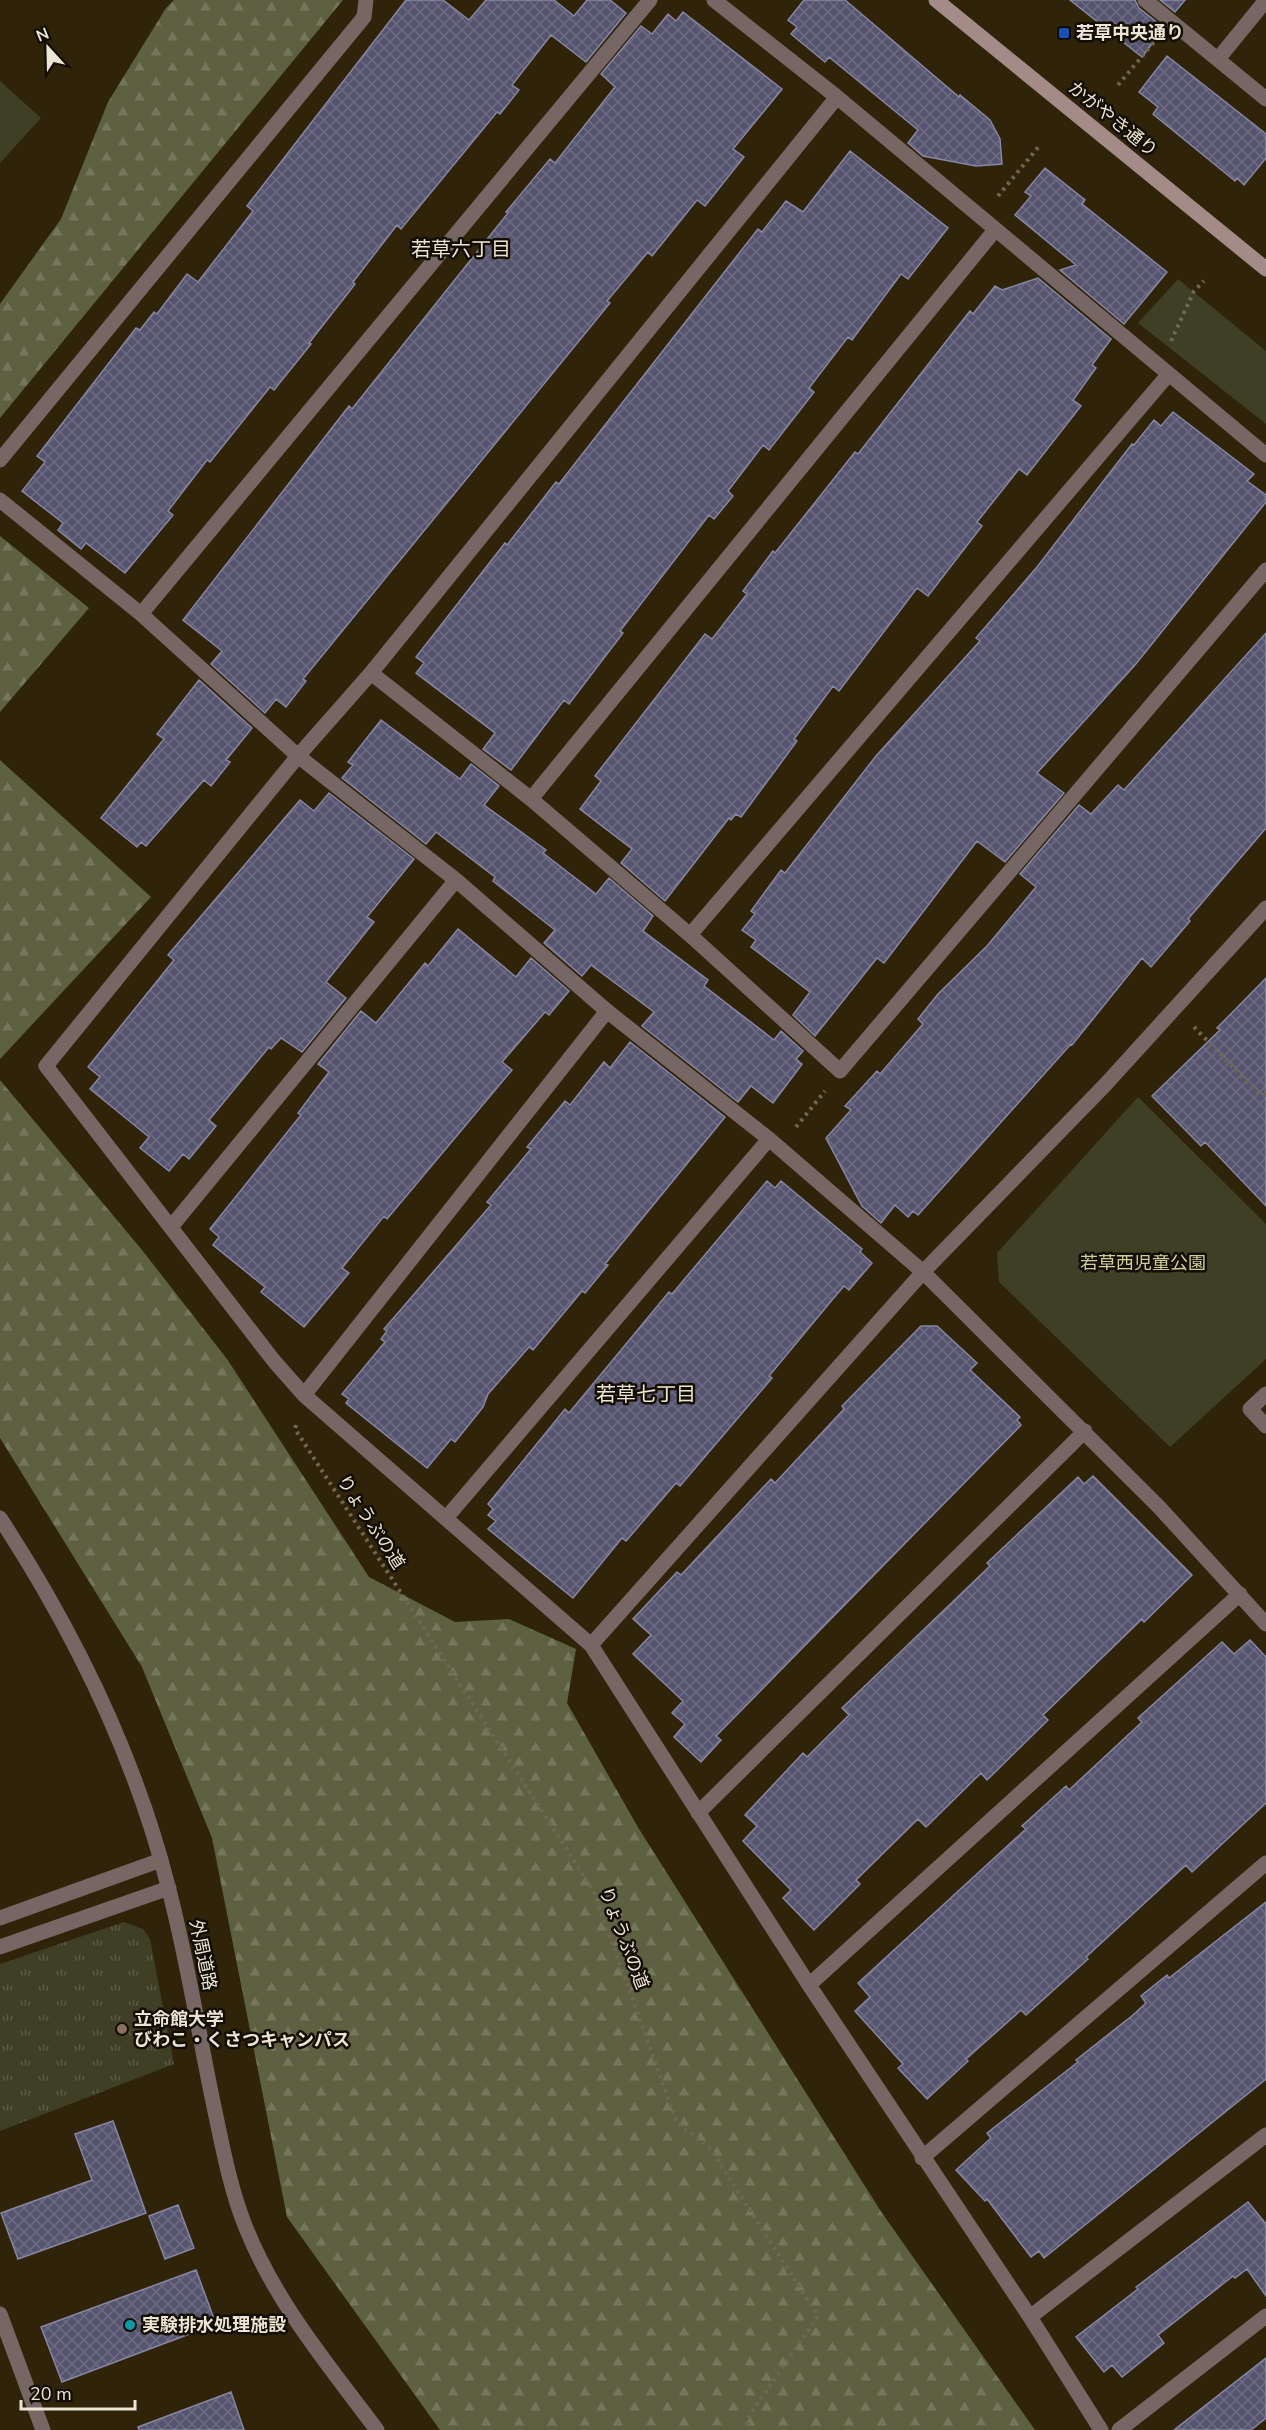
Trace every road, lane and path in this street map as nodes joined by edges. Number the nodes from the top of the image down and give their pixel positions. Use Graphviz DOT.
graph roads {
  1 [pos="366,0"];
  2 [pos="651,0"];
  3 [pos="714,0"];
  4 [pos="936,0"];
  5 [pos="1145,0"];
  6 [pos="1266,0"];
  7 [pos="1172,21"];
  8 [pos="1218,58"];
  9 [pos="1118,85"];
  10 [pos="837,97"];
  11 [pos="1266,99"];
  12 [pos="1040,145"];
  13 [pos="980,218"];
  14 [pos="995,230"];
  15 [pos="1266,268"];
  16 [pos="1204,282"];
  17 [pos="1154,363"];
  18 [pos="1168,375"];
  19 [pos="1266,455"];
  20 [pos="0,460"];
  21 [pos="0,500"];
  22 [pos="1266,570"];
  23 [pos="141,614"];
  24 [pos="370,673"];
  25 [pos="298,756"];
  26 [pos="531,799"];
  27 [pos="456,880"];
  28 [pos="1266,908"];
  29 [pos="690,935"];
  30 [pos="608,1011"];
  31 [pos="1194,1027"];
  32 [pos="840,1071"];
  33 [pos="1266,1095"];
  34 [pos="774,1144"];
  35 [pos="171,1227"];
  36 [pos="924,1272"];
  37 [pos="1266,1394"];
  38 [pos="304,1395"];
  39 [pos="1266,1426"];
  40 [pos="1085,1431"];
  41 [pos="447,1517"];
  42 [pos="0,1518"];
  43 [pos="1240,1594"];
  44 [pos="1266,1624"];
  45 [pos="591,1645"];
  46 [pos="698,1813"];
  47 [pos="161,1860"];
  48 [pos="1266,1863"];
  49 [pos="169,1888"];
  50 [pos="0,1918"];
  51 [pos="0,1947"];
  52 [pos="809,1985"];
  53 [pos="1266,2135"];
  54 [pos="922,2158"];
  55 [pos="0,2314"];
  56 [pos="1266,2316"];
  57 [pos="1030,2318"];
  58 [pos="43,2430"];
  59 [pos="377,2430"];
  60 [pos="747,2430"];
  61 [pos="1101,2430"];
  62 [pos="1119,2430"];
  1 -- 20 [label="street"];
  2 -- 23 [label="street"];
  3 -- 10 [label="street"];
  4 -- 15 [label="street, かがやき通り"];
  5 -- 7 [label="street"];
  6 -- 8 [label="street"];
  7 -- 8 [label="street"];
  7 -- 9 [label="path"];
  8 -- 11 [label="street"];
  10 -- 13 [label="street"];
  10 -- 24 [label="street"];
  12 -- 13 [label="path"];
  13 -- 14 [label="street"];
  14 -- 17 [label="street"];
  14 -- 26 [label="street"];
  16 -- 17 [label="path"];
  17 -- 18 [label="street"];
  18 -- 19 [label="street"];
  18 -- 29 [label="street"];
  21 -- 23 [label="street"];
  22 -- 32 [label="street"];
  23 -- 25 [label="street"];
  24 -- 25 [label="street"];
  24 -- 26 [label="street"];
  25 -- 27 [label="street"];
  25 -- 35 [label="street"];
  26 -- 29 [label="street"];
  27 -- 30 [label="street"];
  27 -- 35 [label="street"];
  28 -- 36 [label="street"];
  29 -- 32 [label="street"];
  30 -- 34 [label="street"];
  30 -- 38 [label="street"];
  31 -- 33 [label="path"];
  32 -- 34 [label="path"];
  34 -- 36 [label="street"];
  34 -- 41 [label="street"];
  35 -- 38 [label="street"];
  36 -- 40 [label="street"];
  36 -- 45 [label="street"];
  37 -- 39 [label="street"];
  38 -- 41 [label="street"];
  38 -- 60 [label="path, りょうぶの道"];
  40 -- 43 [label="street"];
  40 -- 46 [label="street"];
  41 -- 45 [label="street"];
  42 -- 47 [label="street, 外周道路"];
  43 -- 44 [label="street"];
  43 -- 52 [label="street"];
  45 -- 46 [label="street"];
  46 -- 52 [label="street"];
  47 -- 49 [label="street, 外周道路"];
  47 -- 50 [label="street"];
  48 -- 54 [label="street"];
  49 -- 51 [label="street"];
  49 -- 59 [label="street, 外周道路"];
  52 -- 54 [label="street"];
  53 -- 57 [label="street"];
  54 -- 57 [label="street"];
  55 -- 58 [label="street"];
  56 -- 62 [label="street"];
  57 -- 61 [label="street"];
}
